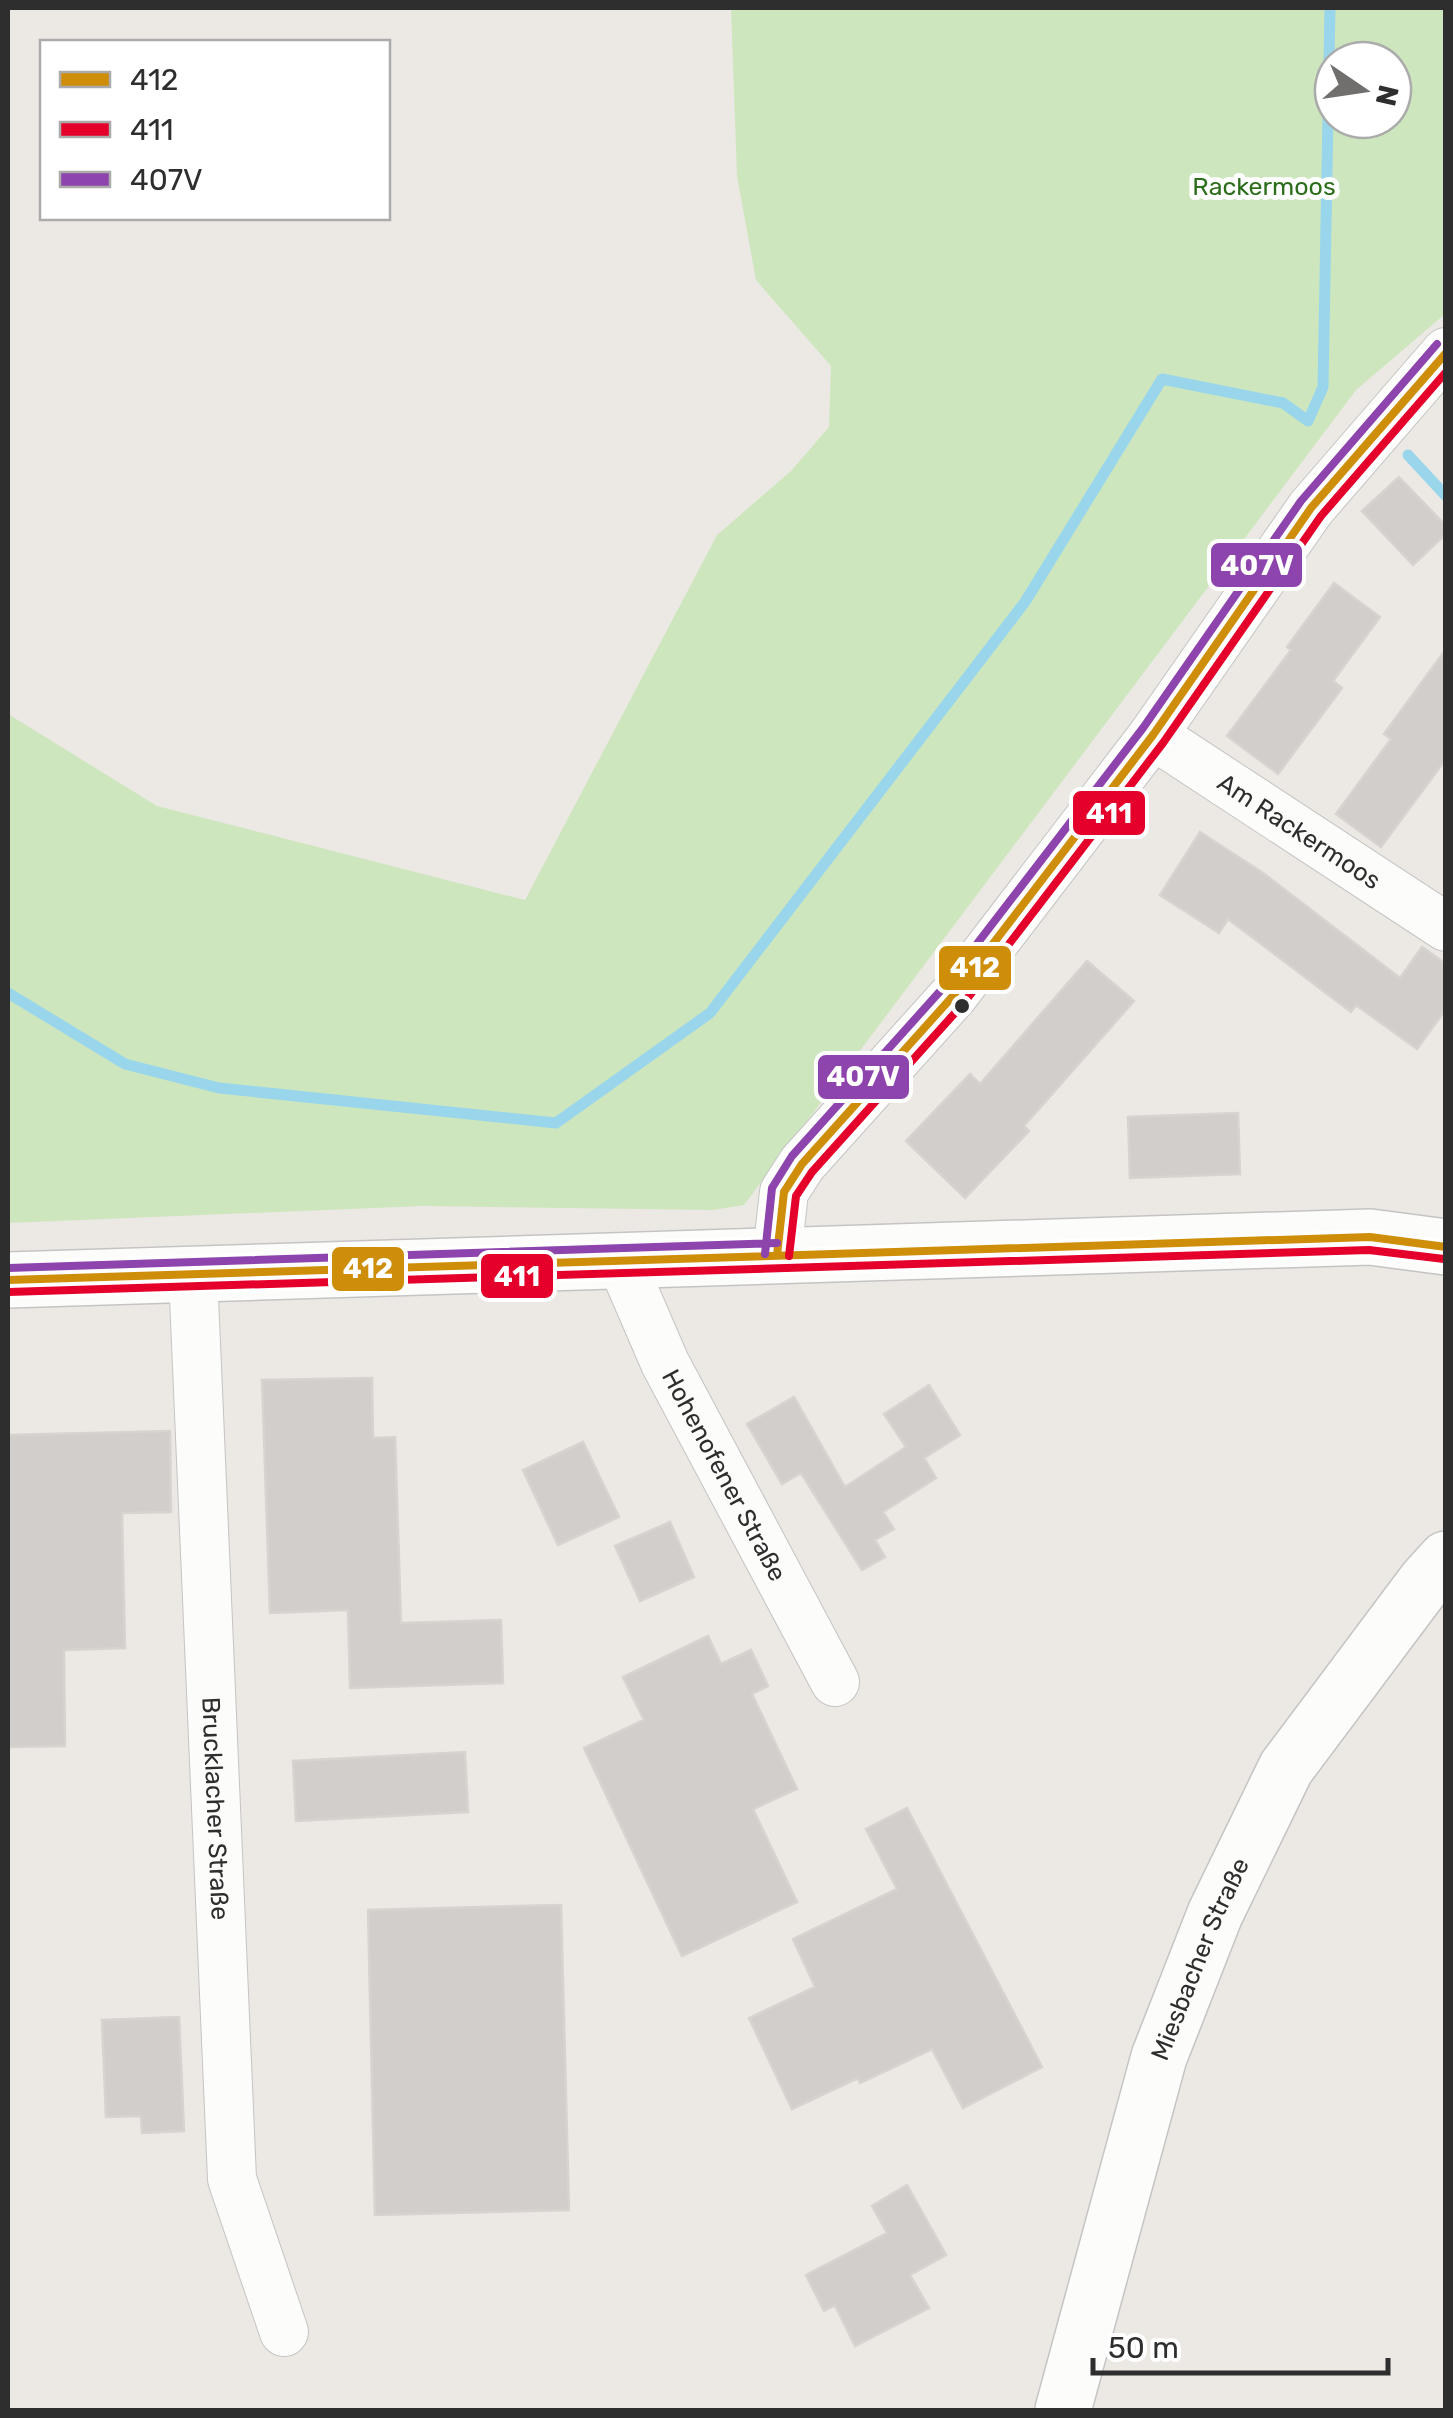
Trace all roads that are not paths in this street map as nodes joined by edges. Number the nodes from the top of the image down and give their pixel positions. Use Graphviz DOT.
graph roads {
  1 [pos="1446,352"];
  2 [pos="1153,735"];
  3 [pos="1446,927"];
  4 [pos="1446,1247"];
  5 [pos="777,1255"];
  6 [pos="621,1261"];
  7 [pos="193,1274"];
  8 [pos="8,1280"];
  9 [pos="1446,1560"];
  10 [pos="835,1682"];
  11 [pos="284,2332"];
  12 [pos="1063,2410"];
  1 -- 2 [label="street"];
  2 -- 3 [label="street, Am Rackermoos"];
  2 -- 5 [label="street"];
  4 -- 5 [label="main road"];
  5 -- 6 [label="main road"];
  6 -- 7 [label="main road"];
  6 -- 10 [label="street, Hohenofener Straße"];
  7 -- 8 [label="main road"];
  7 -- 11 [label="street, Brucklacher Straße"];
  9 -- 12 [label="main road, Miesbacher Straße"];
}
